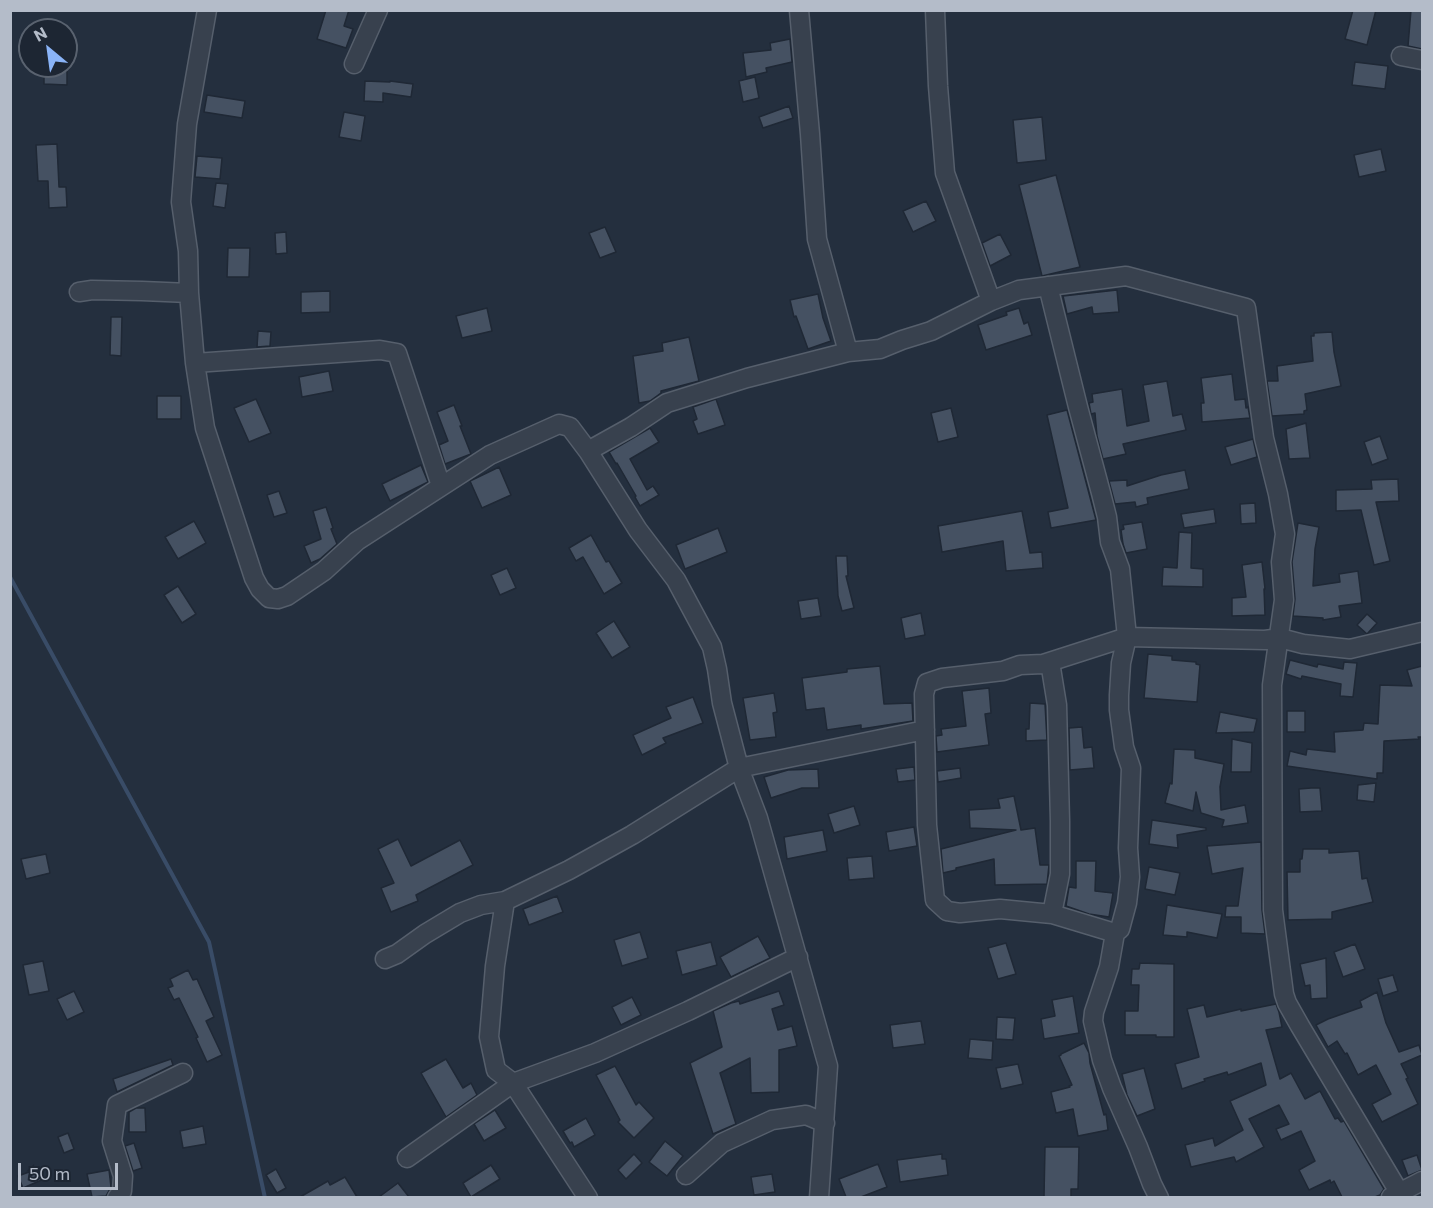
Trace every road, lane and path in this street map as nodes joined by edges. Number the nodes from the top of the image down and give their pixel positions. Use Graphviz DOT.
graph roads {
  1 [pos="207,10"];
  2 [pos="378,10"];
  3 [pos="799,10"];
  4 [pos="935,10"];
  5 [pos="1401,56"];
  6 [pos="1422,60"];
  7 [pos="354,64"];
  8 [pos="1048,286"];
  9 [pos="79,292"];
  10 [pos="189,293"];
  11 [pos="990,301"];
  12 [pos="848,351"];
  13 [pos="195,363"];
  14 [pos="588,451"];
  15 [pos="441,486"];
  16 [pos="1422,632"];
  17 [pos="1127,637"];
  18 [pos="1280,638"];
  19 [pos="1050,662"];
  20 [pos="926,730"];
  21 [pos="739,768"];
  22 [pos="505,901"];
  23 [pos="1052,914"];
  24 [pos="1115,933"];
  25 [pos="798,957"];
  26 [pos="385,959"];
  27 [pos="183,1073"];
  28 [pos="513,1083"];
  29 [pos="825,1123"];
  30 [pos="407,1158"];
  31 [pos="686,1175"];
  32 [pos="1408,1191"];
  33 [pos="117,1197"];
  34 [pos="588,1197"];
  35 [pos="819,1197"];
  36 [pos="1159,1197"];
  1 -- 10 [label="street"];
  2 -- 7 [label="street"];
  3 -- 12 [label="street"];
  4 -- 11 [label="street"];
  5 -- 6 [label="street"];
  8 -- 11 [label="street"];
  8 -- 17 [label="street"];
  8 -- 18 [label="street"];
  9 -- 10 [label="street"];
  10 -- 13 [label="street"];
  11 -- 12 [label="street"];
  12 -- 14 [label="street"];
  13 -- 15 [label="street"];
  13 -- 15 [label="street"];
  14 -- 15 [label="street"];
  14 -- 21 [label="street"];
  16 -- 18 [label="street"];
  17 -- 18 [label="street"];
  17 -- 19 [label="street"];
  17 -- 24 [label="street"];
  18 -- 32 [label="street"];
  19 -- 20 [label="street"];
  19 -- 23 [label="street"];
  20 -- 21 [label="street"];
  20 -- 23 [label="street"];
  21 -- 22 [label="street"];
  21 -- 25 [label="street"];
  22 -- 26 [label="street"];
  22 -- 28 [label="street"];
  23 -- 24 [label="street"];
  24 -- 36 [label="street"];
  25 -- 28 [label="street"];
  25 -- 29 [label="street"];
  27 -- 33 [label="street"];
  28 -- 30 [label="street"];
  28 -- 34 [label="street"];
  29 -- 31 [label="street"];
  29 -- 35 [label="street"];
}
